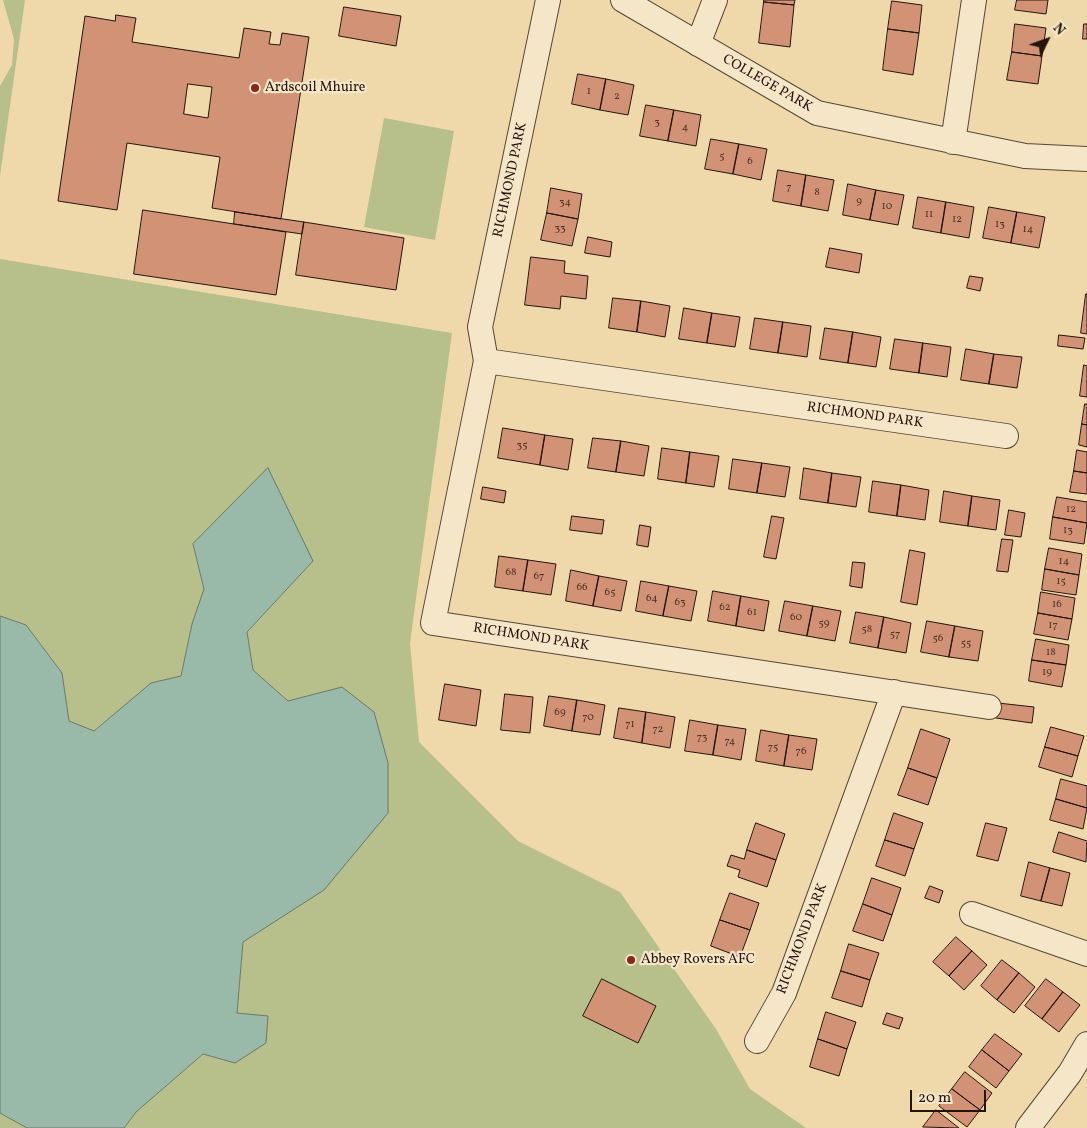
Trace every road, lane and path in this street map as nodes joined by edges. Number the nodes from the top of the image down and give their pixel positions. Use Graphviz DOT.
graph roads {
  1 [pos="548,0"];
  2 [pos="623,0"];
  3 [pos="715,0"];
  4 [pos="974,0"];
  5 [pos="698,44"];
  6 [pos="953,142"];
  7 [pos="1087,160"];
  8 [pos="486,361"];
  9 [pos="1006,436"];
  10 [pos="894,692"];
  11 [pos="988,706"];
  12 [pos="972,914"];
  13 [pos="1087,954"];
  14 [pos="756,1042"];
  15 [pos="1087,1044"];
  16 [pos="1028,1128"];
  1 -- 8 [label="street, RICHMOND PARK"];
  2 -- 5 [label="street, COLLEGE PARK"];
  3 -- 5 [label="street"];
  4 -- 6 [label="street"];
  5 -- 6 [label="street, COLLEGE PARK"];
  6 -- 7 [label="street, COLLEGE PARK"];
  8 -- 9 [label="street, RICHMOND PARK"];
  8 -- 10 [label="street, RICHMOND PARK"];
  10 -- 11 [label="street, RICHMOND PARK"];
  10 -- 14 [label="street, RICHMOND PARK"];
  12 -- 13 [label="street"];
  15 -- 16 [label="street"];
}
